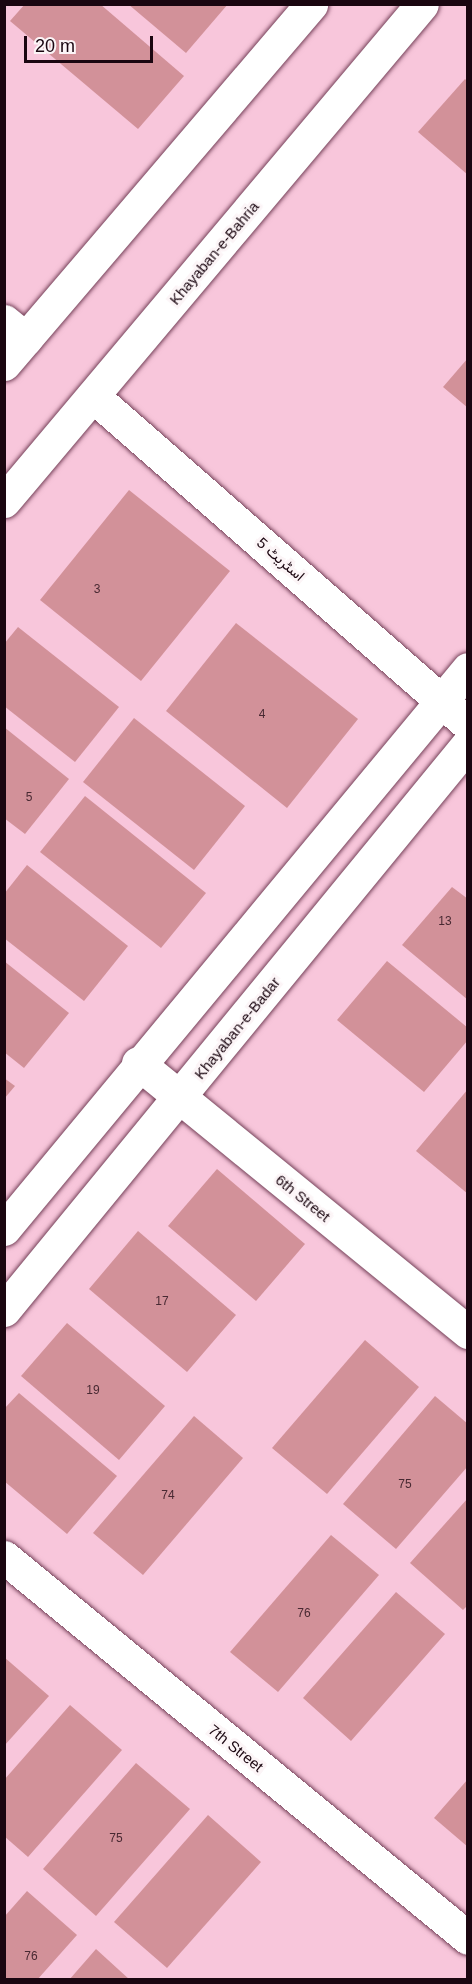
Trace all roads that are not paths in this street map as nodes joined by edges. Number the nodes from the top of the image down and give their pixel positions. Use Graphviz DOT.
graph roads {
  1 [pos="311,4"];
  2 [pos="422,4"];
  3 [pos="15,330"];
  4 [pos="4,364"];
  5 [pos="93,396"];
  6 [pos="4,501"];
  7 [pos="468,669"];
  8 [pos="442,699"];
  9 [pos="468,724"];
  10 [pos="468,744"];
  11 [pos="138,1063"];
  12 [pos="181,1098"];
  13 [pos="4,1229"];
  14 [pos="4,1310"];
  15 [pos="468,1332"];
  16 [pos="4,1557"];
  17 [pos="468,1938"];
  1 -- 3 [label="main road"];
  2 -- 5 [label="main road, Khayaban-e-Bahria"];
  3 -- 4 [label="main road"];
  5 -- 6 [label="main road, Khayaban-e-Bahria"];
  5 -- 8 [label="main road, اسٹریٹ 5"];
  7 -- 8 [label="main road"];
  8 -- 9 [label="main road, اسٹریٹ 5"];
  8 -- 11 [label="main road"];
  10 -- 12 [label="main road, Khayaban-e-Badar"];
  11 -- 12 [label="main road, 6th Street"];
  11 -- 13 [label="main road"];
  12 -- 14 [label="main road, Khayaban-e-Badar"];
  12 -- 15 [label="main road, 6th Street"];
  16 -- 17 [label="main road, 7th Street"];
}
